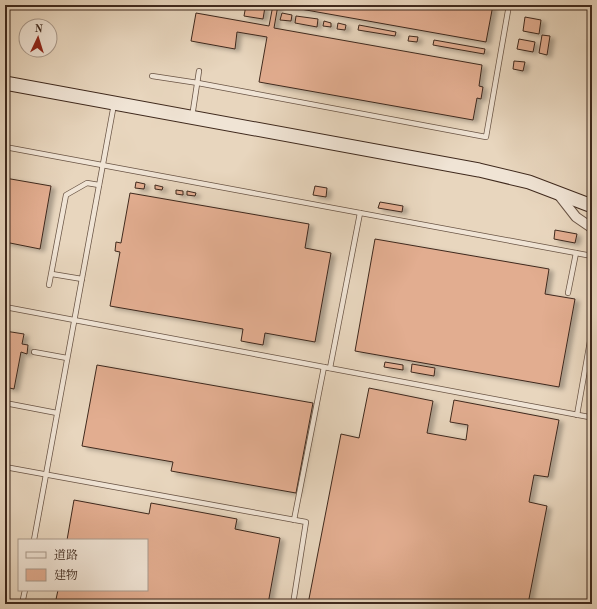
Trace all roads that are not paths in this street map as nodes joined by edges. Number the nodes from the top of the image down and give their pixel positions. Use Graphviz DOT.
graph roads {
  1 [pos="509,5"];
  2 [pos="199,71"];
  3 [pos="152,76"];
  4 [pos="5,83"];
  5 [pos="198,83"];
  6 [pos="115,103"];
  7 [pos="192,117"];
  8 [pos="5,147"];
  9 [pos="103,165"];
  10 [pos="99,185"];
  11 [pos="557,193"];
  12 [pos="592,206"];
  13 [pos="360,213"];
  14 [pos="592,228"];
  15 [pos="576,253"];
  16 [pos="592,256"];
  17 [pos="52,274"];
  18 [pos="82,279"];
  19 [pos="49,285"];
  20 [pos="568,293"];
  21 [pos="5,307"];
  22 [pos="75,320"];
  23 [pos="592,330"];
  24 [pos="34,352"];
  25 [pos="68,358"];
  26 [pos="324,367"];
  27 [pos="330,368"];
  28 [pos="5,403"];
  29 [pos="57,413"];
  30 [pos="577,415"];
  31 [pos="590,417"];
  32 [pos="5,467"];
  33 [pos="46,474"];
  34 [pos="294,520"];
  35 [pos="34,539"];
  36 [pos="25,591"];
  37 [pos="22,604"];
  38 [pos="293,604"];
  1 -- 5 [label="lane"];
  2 -- 5 [label="lane"];
  3 -- 5 [label="lane"];
  4 -- 6 [label="street"];
  5 -- 7 [label="lane"];
  6 -- 7 [label="street"];
  6 -- 9 [label="lane"];
  7 -- 11 [label="street"];
  8 -- 9 [label="lane"];
  9 -- 10 [label="lane"];
  9 -- 13 [label="lane"];
  10 -- 17 [label="lane"];
  10 -- 18 [label="lane"];
  11 -- 12 [label="street"];
  11 -- 14 [label="street"];
  13 -- 15 [label="lane"];
  13 -- 27 [label="lane"];
  15 -- 16 [label="lane"];
  15 -- 20 [label="lane"];
  17 -- 18 [label="lane"];
  17 -- 19 [label="lane"];
  18 -- 22 [label="lane"];
  21 -- 22 [label="lane"];
  22 -- 25 [label="lane"];
  22 -- 26 [label="lane"];
  23 -- 30 [label="lane"];
  24 -- 25 [label="lane"];
  25 -- 29 [label="lane"];
  26 -- 27 [label="lane"];
  26 -- 34 [label="lane"];
  27 -- 30 [label="lane"];
  28 -- 29 [label="lane"];
  29 -- 33 [label="lane"];
  30 -- 31 [label="lane"];
  32 -- 33 [label="lane"];
  33 -- 34 [label="lane"];
  33 -- 35 [label="lane"];
  34 -- 38 [label="lane"];
  36 -- 37 [label="lane"];
}
